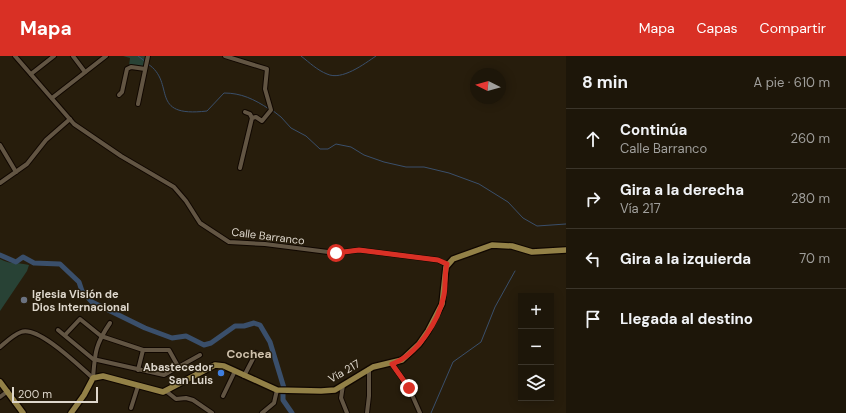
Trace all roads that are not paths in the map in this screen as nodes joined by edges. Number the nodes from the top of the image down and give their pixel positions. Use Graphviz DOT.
graph roads {
  1 [pos="15,56"];
  2 [pos="54,56"];
  3 [pos="73,56"];
  4 [pos="106,56"];
  5 [pos="148,56"];
  6 [pos="225,56"];
  7 [pos="145,69"];
  8 [pos="85,72"];
  9 [pos="31,74"];
  10 [pos="119,94"];
  11 [pos="52,98"];
  12 [pos="138,104"];
  13 [pos="245,112"];
  14 [pos="252,118"];
  15 [pos="70,119"];
  16 [pos="0,145"];
  17 [pos="240,168"];
  18 [pos="16,172"];
  19 [pos="0,183"];
  20 [pos="566,250"];
  21 [pos="447,264"];
  22 [pos="110,323"];
  23 [pos="58,330"];
  24 [pos="65,335"];
  25 [pos="101,336"];
  26 [pos="0,347"];
  27 [pos="143,350"];
  28 [pos="256,353"];
  29 [pos="200,355"];
  30 [pos="94,359"];
  31 [pos="392,364"];
  32 [pos="179,368"];
  33 [pos="369,369"];
  34 [pos="138,370"];
  35 [pos="235,371"];
  36 [pos="244,376"];
  37 [pos="93,378"];
  38 [pos="0,382"];
  39 [pos="343,384"];
  40 [pos="138,386"];
  41 [pos="277,390"];
  42 [pos="8,391"];
  43 [pos="166,391"];
  44 [pos="223,396"];
  45 [pos="0,398"];
  46 [pos="131,408"];
  47 [pos="23,413"];
  48 [pos="71,413"];
  49 [pos="212,413"];
  50 [pos="262,413"];
  51 [pos="347,413"];
  52 [pos="367,413"];
  53 [pos="420,413"];
  1 -- 9 [label="street, Calle Barranco"];
  2 -- 9 [label="street"];
  3 -- 8 [label="street"];
  4 -- 8 [label="street"];
  5 -- 7 [label="street"];
  6 -- 14 [label="street"];
  7 -- 10 [label="street"];
  7 -- 12 [label="street"];
  8 -- 11 [label="street"];
  9 -- 11 [label="street, Calle Barranco"];
  11 -- 15 [label="street, Calle Barranco"];
  13 -- 14 [label="street"];
  14 -- 17 [label="street"];
  15 -- 18 [label="street"];
  15 -- 21 [label="street, Calle Barranco"];
  16 -- 18 [label="street"];
  18 -- 19 [label="street"];
  20 -- 21 [label="main road"];
  21 -- 31 [label="main road, Vía 217"];
  22 -- 25 [label="street"];
  23 -- 24 [label="street"];
  24 -- 25 [label="street"];
  24 -- 30 [label="street"];
  25 -- 27 [label="street"];
  25 -- 30 [label="street"];
  26 -- 37 [label="street"];
  27 -- 32 [label="street"];
  27 -- 34 [label="street"];
  28 -- 36 [label="street"];
  29 -- 32 [label="street"];
  30 -- 34 [label="street"];
  30 -- 37 [label="street"];
  31 -- 33 [label="main road, Vía 217"];
  31 -- 53 [label="street"];
  32 -- 34 [label="street"];
  33 -- 39 [label="main road, Vía 217"];
  33 -- 52 [label="street"];
  35 -- 36 [label="main road, Vía 217"];
  35 -- 43 [label="main road, Vía 217"];
  35 -- 44 [label="street"];
  36 -- 41 [label="main road, Vía 217"];
  37 -- 40 [label="main road"];
  37 -- 48 [label="main road"];
  38 -- 42 [label="main road"];
  39 -- 41 [label="main road, Vía 217"];
  39 -- 51 [label="street"];
  40 -- 43 [label="main road"];
  40 -- 46 [label="street"];
  41 -- 50 [label="street"];
  42 -- 45 [label="street"];
  42 -- 47 [label="main road"];
  43 -- 49 [label="street"];
}
